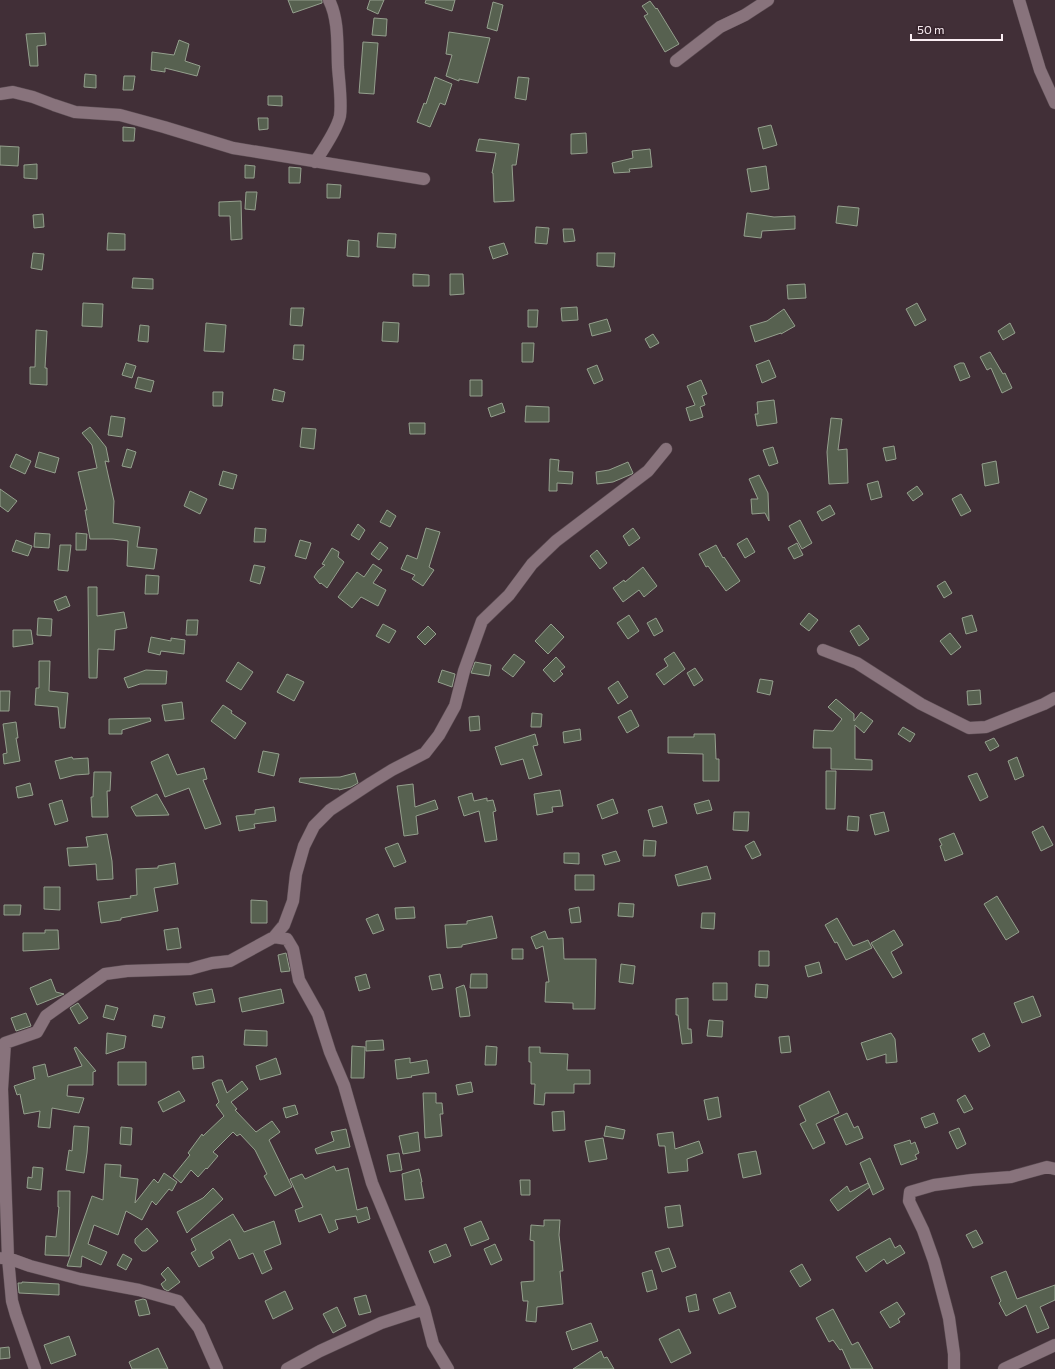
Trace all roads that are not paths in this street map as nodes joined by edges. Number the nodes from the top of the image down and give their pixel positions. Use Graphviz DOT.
graph roads {
  1 [pos="329,0"];
  2 [pos="768,0"];
  3 [pos="1019,0"];
  4 [pos="676,61"];
  5 [pos="0,94"];
  6 [pos="1055,103"];
  7 [pos="315,162"];
  8 [pos="424,179"];
  9 [pos="666,450"];
  10 [pos="823,650"];
  11 [pos="1055,698"];
  12 [pos="274,937"];
  13 [pos="1055,1169"];
  14 [pos="4,1258"];
  15 [pos="424,1309"];
  16 [pos="1055,1345"];
  17 [pos="35,1369"];
  18 [pos="217,1369"];
  19 [pos="287,1369"];
  20 [pos="448,1369"];
  21 [pos="954,1369"];
  22 [pos="1004,1369"];
  1 -- 7 [label="street"];
  2 -- 4 [label="street"];
  3 -- 6 [label="street"];
  5 -- 7 [label="street"];
  7 -- 8 [label="street"];
  9 -- 12 [label="street"];
  10 -- 11 [label="street"];
  12 -- 14 [label="street"];
  12 -- 15 [label="street"];
  13 -- 21 [label="street"];
  14 -- 17 [label="street"];
  14 -- 18 [label="street"];
  15 -- 19 [label="street"];
  15 -- 20 [label="street"];
  16 -- 22 [label="street"];
}
